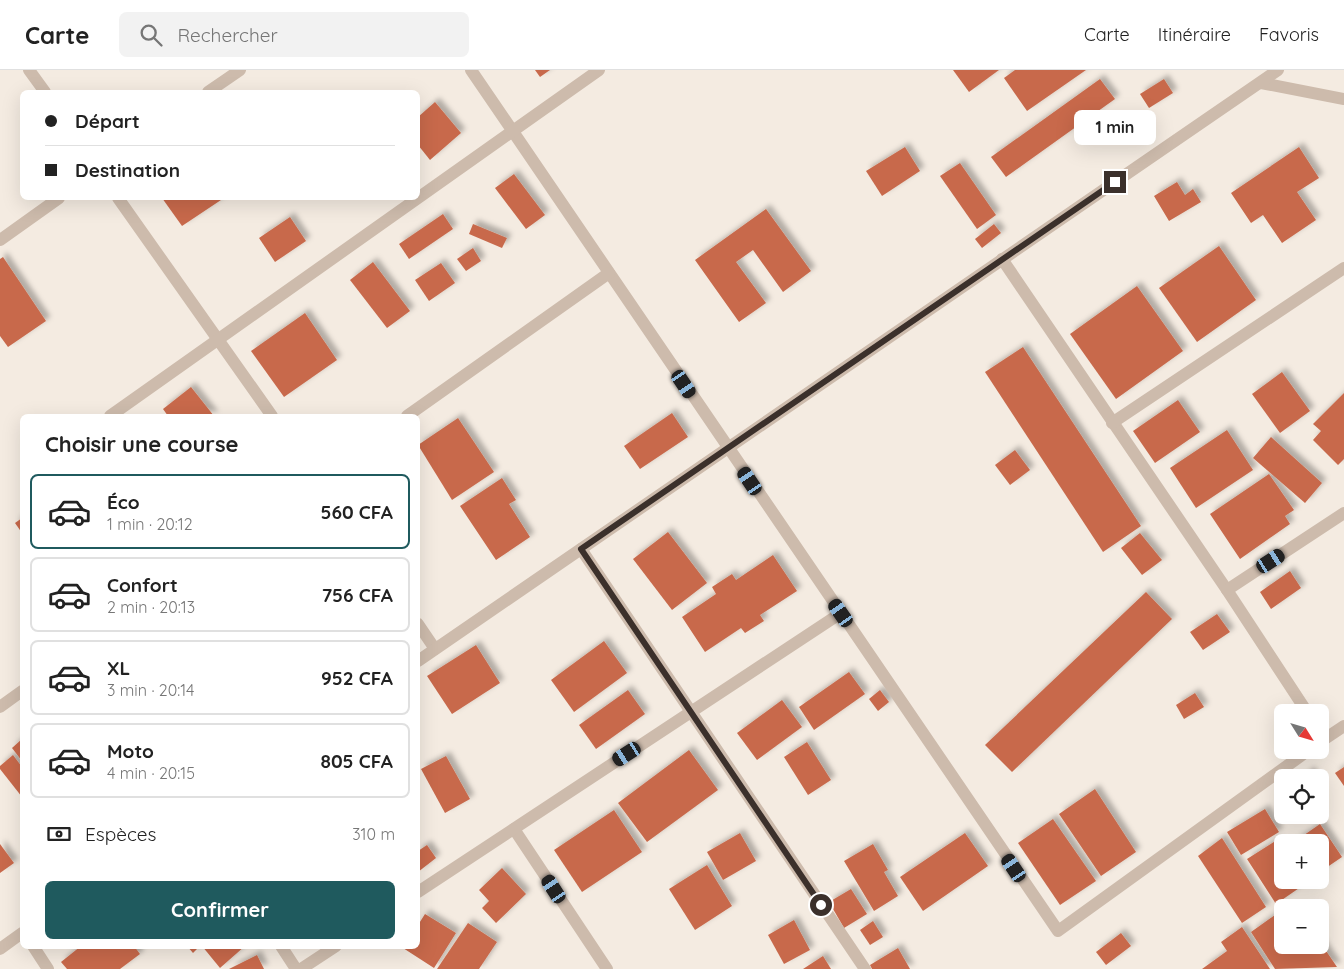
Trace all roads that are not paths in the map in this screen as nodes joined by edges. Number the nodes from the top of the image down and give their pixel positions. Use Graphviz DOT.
graph roads {
  1 [pos="29,70"];
  2 [pos="240,70"];
  3 [pos="471,70"];
  4 [pos="599,70"];
  5 [pos="1278,70"];
  6 [pos="1261,83"];
  7 [pos="44,90"];
  8 [pos="211,90"];
  9 [pos="1344,100"];
  10 [pos="513,131"];
  11 [pos="420,197"];
  12 [pos="56,200"];
  13 [pos="119,200"];
  14 [pos="416,200"];
  15 [pos="0,240"];
  16 [pos="1002,259"];
  17 [pos="1344,268"];
  18 [pos="609,272"];
  19 [pos="218,340"];
  20 [pos="113,414"];
  21 [pos="271,414"];
  22 [pos="411,414"];
  23 [pos="1112,423"];
  24 [pos="728,448"];
  25 [pos="1344,513"];
  26 [pos="581,549"];
  27 [pos="1227,590"];
  28 [pos="841,613"];
  29 [pos="420,627"];
  30 [pos="436,649"];
  31 [pos="420,661"];
  32 [pos="20,692"];
  33 [pos="1302,704"];
  34 [pos="0,707"];
  35 [pos="691,712"];
  36 [pos="1344,726"];
  37 [pos="1329,734"];
  38 [pos="1297,759"];
  39 [pos="514,828"];
  40 [pos="420,891"];
  41 [pos="20,934"];
  42 [pos="0,949"];
  43 [pos="35,949"];
  44 [pos="282,949"];
  45 [pos="331,949"];
  46 [pos="602,967"];
  47 [pos="48,969"];
  48 [pos="296,969"];
  49 [pos="301,969"];
  50 [pos="865,969"];
  1 -- 7 [label="street"];
  2 -- 8 [label="street"];
  3 -- 10 [label="street"];
  4 -- 10 [label="street"];
  5 -- 6 [label="street"];
  6 -- 9 [label="street"];
  6 -- 16 [label="street"];
  10 -- 11 [label="street"];
  10 -- 18 [label="street"];
  12 -- 15 [label="street"];
  13 -- 19 [label="street"];
  14 -- 19 [label="street"];
  16 -- 23 [label="street"];
  16 -- 24 [label="street"];
  17 -- 23 [label="street"];
  18 -- 22 [label="street"];
  18 -- 24 [label="street"];
  19 -- 20 [label="street"];
  19 -- 21 [label="street"];
  23 -- 27 [label="street"];
  24 -- 26 [label="street"];
  24 -- 28 [label="street"];
  25 -- 27 [label="street"];
  26 -- 30 [label="street"];
  26 -- 35 [label="street"];
  27 -- 33 [label="street"];
  28 -- 35 [label="street"];
  28 -- 38 [label="street"];
  29 -- 30 [label="street"];
  30 -- 31 [label="street"];
  32 -- 34 [label="street"];
  35 -- 39 [label="street"];
  35 -- 50 [label="street"];
  36 -- 37 [label="street"];
  39 -- 40 [label="street"];
  39 -- 46 [label="street"];
  41 -- 42 [label="street"];
  43 -- 47 [label="street"];
  44 -- 48 [label="street"];
  45 -- 49 [label="street"];
}
